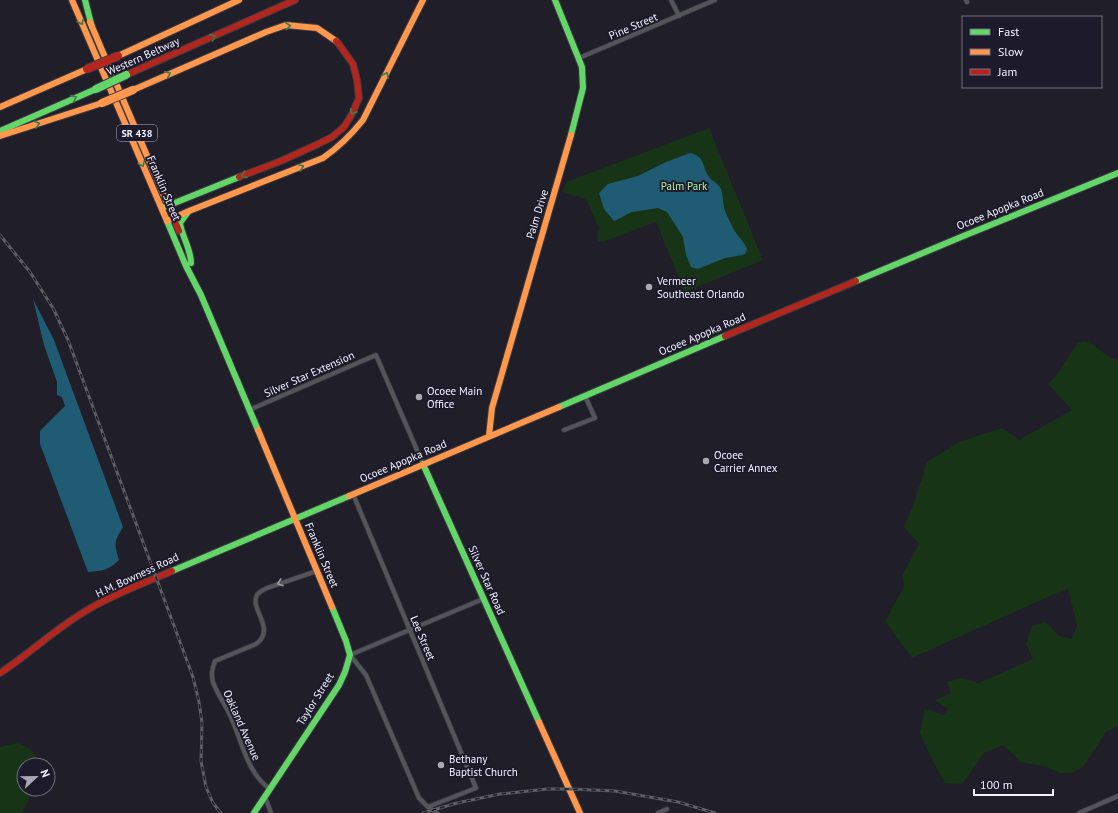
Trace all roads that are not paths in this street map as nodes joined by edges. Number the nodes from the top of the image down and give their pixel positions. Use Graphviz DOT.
graph roads {
  1 [pos="72,0"];
  2 [pos="81,0"];
  3 [pos="85,0"];
  4 [pos="238,0"];
  5 [pos="295,0"];
  6 [pos="423,0"];
  7 [pos="555,0"];
  8 [pos="671,0"];
  9 [pos="715,0"];
  10 [pos="678,16"];
  11 [pos="92,27"];
  12 [pos="579,58"];
  13 [pos="102,62"];
  14 [pos="0,107"];
  15 [pos="0,130"];
  16 [pos="0,136"];
  17 [pos="1118,172"];
  18 [pos="165,207"];
  19 [pos="189,211"];
  20 [pos="170,220"];
  21 [pos="191,263"];
  22 [pos="201,295"];
  23 [pos="376,354"];
  24 [pos="585,396"];
  25 [pos="249,410"];
  26 [pos="564,430"];
  27 [pos="489,436"];
  28 [pos="423,464"];
  29 [pos="353,494"];
  30 [pos="295,519"];
  31 [pos="317,571"];
  32 [pos="483,599"];
  33 [pos="410,630"];
  34 [pos="350,655"];
  35 [pos="0,673"];
  36 [pos="270,789"];
  37 [pos="1118,796"];
  38 [pos="265,797"];
  39 [pos="428,807"];
  40 [pos="667,810"];
  41 [pos="254,813"];
  42 [pos="271,813"];
  43 [pos="437,813"];
  44 [pos="580,813"];
  45 [pos="658,813"];
  46 [pos="1079,813"];
  1 -- 13 [label="main road, Franklin Street, one-way"];
  2 -- 11 [label="main road"];
  3 -- 11 [label="main road"];
  4 -- 14 [label="main road, Western Beltway, bridge"];
  15 -- 5 [label="main road, Western Beltway, one-way, bridge"];
  19 -- 6 [label="main road, one-way"];
  7 -- 12 [label="main road, Palm Drive"];
  8 -- 10 [label="street"];
  9 -- 10 [label="street, Pine Street"];
  10 -- 12 [label="street, Pine Street"];
  11 -- 13 [label="main road, Franklin Street"];
  12 -- 27 [label="main road, Palm Drive"];
  13 -- 18 [label="main road, Franklin Street / SR 438"];
  16 -- 18 [label="main road, one-way, bridge"];
  17 -- 24 [label="main road, Ocoee Apopka Road"];
  18 -- 20 [label="main road, Franklin Street / SR 438"];
  19 -- 20 [label="main road"];
  19 -- 21 [label="main road"];
  20 -- 21 [label="main road, Franklin Street / SR 438"];
  20 -- 22 [label="main road, Franklin Street / SR 438"];
  21 -- 22 [label="main road, Franklin Street / SR 438"];
  22 -- 25 [label="main road, Franklin Street / SR 438"];
  23 -- 25 [label="street, Silver Star Extension"];
  23 -- 28 [label="street, Silver Star Road"];
  24 -- 26 [label="street"];
  24 -- 27 [label="main road, Ocoee Apopka Road"];
  25 -- 30 [label="main road, Franklin Street / SR 438"];
  27 -- 28 [label="main road, Ocoee Apopka Road"];
  28 -- 29 [label="main road, Ocoee Apopka Road"];
  28 -- 32 [label="main road, Silver Star Road"];
  29 -- 30 [label="main road, Ocoee Apopka Road"];
  29 -- 33 [label="street, Lee Street"];
  30 -- 31 [label="main road, Franklin Street"];
  30 -- 35 [label="main road, H.M. Bowness Road"];
  31 -- 34 [label="main road, Franklin Street"];
  31 -- 36 [label="street, Oakland Avenue, one-way"];
  32 -- 33 [label="street"];
  32 -- 44 [label="main road, Silver Star Road"];
  33 -- 34 [label="street"];
  33 -- 39 [label="street, Lee Street"];
  34 -- 36 [label="main road, Taylor Street"];
  34 -- 39 [label="street, Franklin Street"];
  36 -- 38 [label="main road, Taylor Street"];
  37 -- 46 [label="street"];
  38 -- 41 [label="main road, Taylor Street"];
  38 -- 42 [label="street"];
  39 -- 43 [label="street, Franklin Street"];
  40 -- 45 [label="street"];
}
